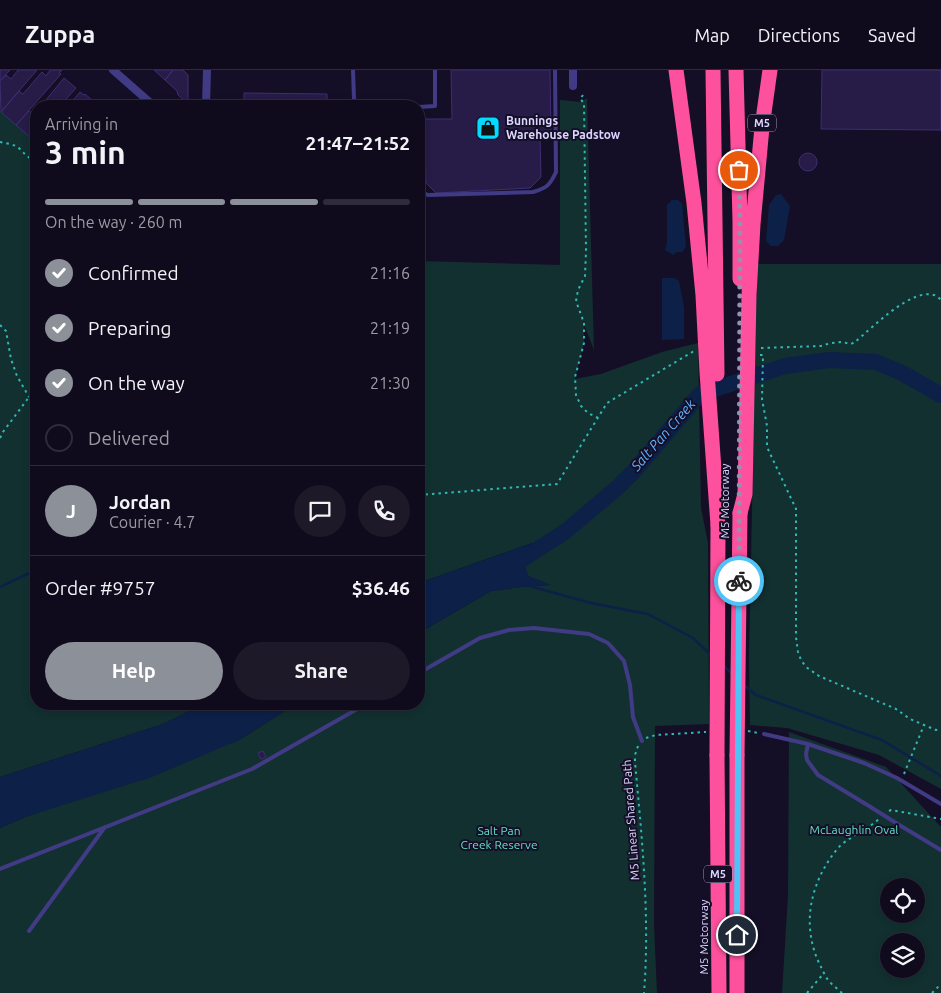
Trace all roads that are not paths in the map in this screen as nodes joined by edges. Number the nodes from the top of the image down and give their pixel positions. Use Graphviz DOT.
graph roads {
  1 [pos="113,70"];
  2 [pos="207,70"];
  3 [pos="353,70"];
  4 [pos="435,70"];
  5 [pos="555,70"];
  6 [pos="573,70"];
  7 [pos="676,70"];
  8 [pos="713,70"];
  9 [pos="736,70"];
  10 [pos="770,70"];
  11 [pos="573,86"];
  12 [pos="147,100"];
  13 [pos="206,100"];
  14 [pos="355,100"];
  15 [pos="425,107"];
  16 [pos="425,194"];
  17 [pos="745,295"];
  18 [pos="710,296"];
  19 [pos="425,670"];
  20 [pos="355,710"];
  21 [pos="764,734"];
  22 [pos="642,741"];
  23 [pos="808,744"];
  24 [pos="941,804"];
  25 [pos="105,827"];
  26 [pos="941,850"];
  27 [pos="0,868"];
  28 [pos="29,931"];
  29 [pos="719,993"];
  30 [pos="737,993"];
  1 -- 12 [label="street"];
  2 -- 13 [label="street"];
  3 -- 14 [label="lane"];
  4 -- 15 [label="lane"];
  5 -- 16 [label="lane"];
  6 -- 11 [label="street"];
  7 -- 18 [label="highway"];
  8 -- 18 [label="highway"];
  9 -- 17 [label="highway, M5 Motorway / M5"];
  10 -- 17 [label="highway, M5"];
  17 -- 30 [label="highway, M5 Motorway / M5, bridge"];
  18 -- 29 [label="highway, M5 Motorway / M5, bridge"];
  19 -- 22 [label="lane"];
  20 -- 25 [label="lane"];
  21 -- 23 [label="lane"];
  23 -- 24 [label="lane"];
  23 -- 26 [label="lane"];
  25 -- 27 [label="lane"];
  25 -- 28 [label="lane"];
}
